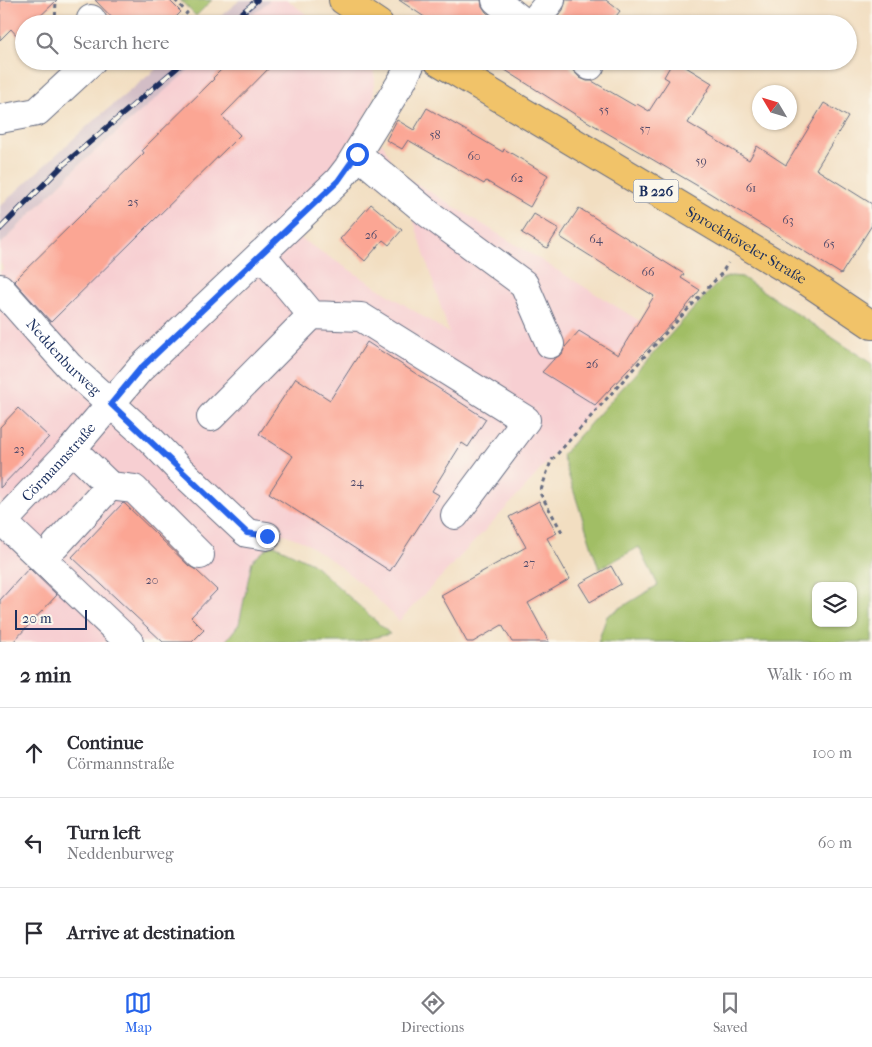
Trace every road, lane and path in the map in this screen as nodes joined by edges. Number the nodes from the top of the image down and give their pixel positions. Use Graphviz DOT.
graph roads {
  1 [pos="56,0"];
  2 [pos="175,0"];
  3 [pos="496,0"];
  4 [pos="552,0"];
  5 [pos="55,15"];
  6 [pos="185,15"];
  7 [pos="515,15"];
  8 [pos="540,15"];
  9 [pos="82,70"];
  10 [pos="408,70"];
  11 [pos="453,70"];
  12 [pos="0,119"];
  13 [pos="357,154"];
  14 [pos="742,242"];
  15 [pos="261,254"];
  16 [pos="0,288"];
  17 [pos="312,316"];
  18 [pos="872,325"];
  19 [pos="550,344"];
  20 [pos="111,404"];
  21 [pos="211,417"];
  22 [pos="72,449"];
  23 [pos="110,486"];
  24 [pos="456,515"];
  25 [pos="2,524"];
  26 [pos="562,532"];
  27 [pos="267,536"];
  28 [pos="56,545"];
  29 [pos="200,556"];
  30 [pos="129,642"];
  1 -- 5 [label="path"];
  2 -- 6 [label="path"];
  3 -- 7 [label="street"];
  4 -- 8 [label="street"];
  9 -- 12 [label="street"];
  10 -- 13 [label="street, Cörmannstraße"];
  11 -- 14 [label="main road, Sprockhöveler Straße / B 226"];
  13 -- 15 [label="street, Cörmannstraße"];
  13 -- 19 [label="street"];
  14 -- 18 [label="main road, Sprockhöveler Straße / B 226"];
  14 -- 26 [label="path"];
  15 -- 17 [label="street"];
  15 -- 20 [label="street, Cörmannstraße"];
  16 -- 20 [label="street, Neddenburweg"];
  17 -- 21 [label="street"];
  17 -- 24 [label="street"];
  20 -- 22 [label="street, Cörmannstraße"];
  20 -- 27 [label="street, Neddenburweg"];
  22 -- 23 [label="street"];
  22 -- 25 [label="street, Cörmannstraße"];
  23 -- 28 [label="street"];
  23 -- 29 [label="street"];
  25 -- 30 [label="street"];
}
